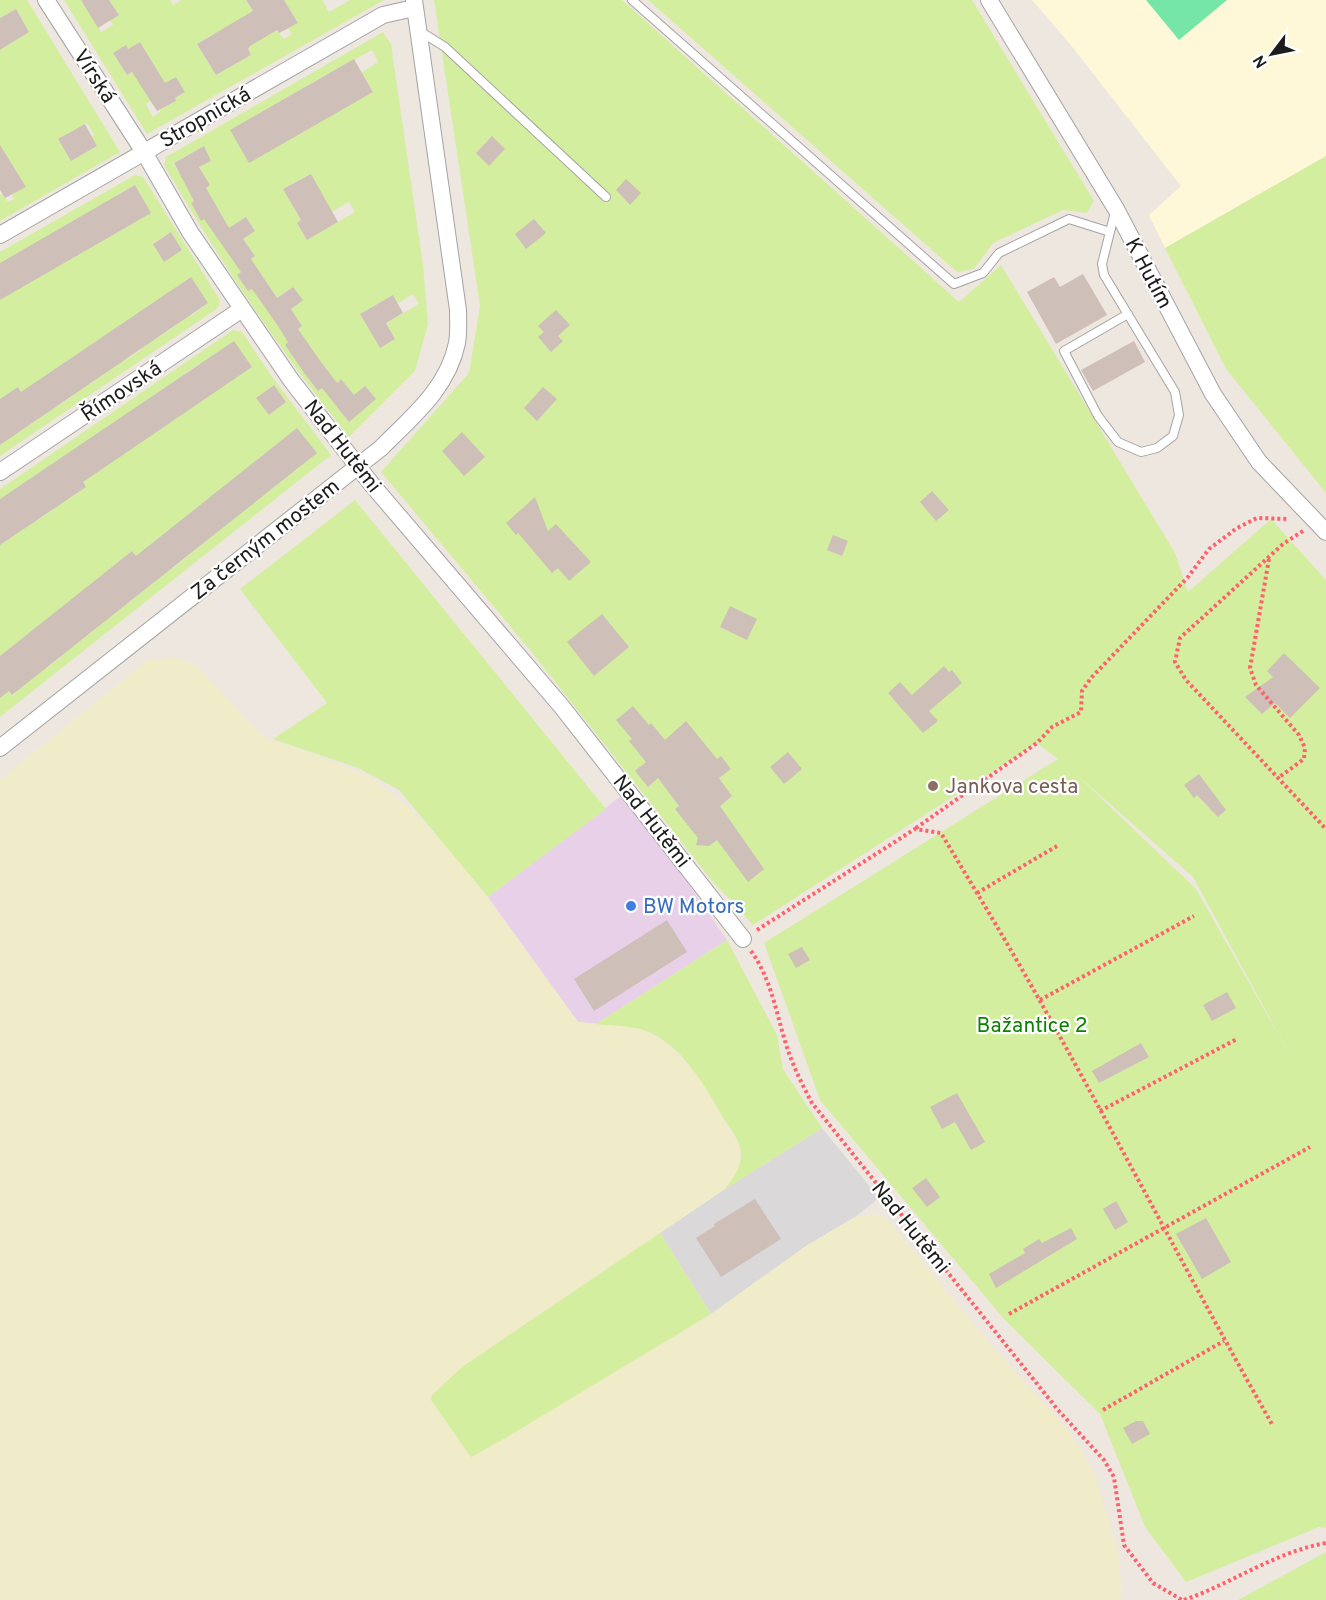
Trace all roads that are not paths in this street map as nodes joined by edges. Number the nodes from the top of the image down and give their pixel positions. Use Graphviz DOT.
graph roads {
  1 [pos="46,0"];
  2 [pos="632,0"];
  3 [pos="989,0"];
  4 [pos="414,4"];
  5 [pos="417,29"];
  6 [pos="144,152"];
  7 [pos="606,196"];
  8 [pos="1116,210"];
  9 [pos="1110,232"];
  10 [pos="0,235"];
  11 [pos="242,309"];
  12 [pos="1128,314"];
  13 [pos="358,466"];
  14 [pos="0,472"];
  15 [pos="1321,527"];
  16 [pos="0,748"];
  17 [pos="743,939"];
  1 -- 6 [label="street, Vírská"];
  2 -- 9 [label="lane"];
  3 -- 8 [label="street, K Hutím"];
  4 -- 5 [label="street, Za černým mostem"];
  4 -- 6 [label="street, Stropnická"];
  5 -- 7 [label="lane"];
  5 -- 13 [label="street, Za černým mostem"];
  6 -- 10 [label="street, Stropnická"];
  6 -- 11 [label="street, Nad Hutěmi"];
  8 -- 9 [label="lane"];
  8 -- 15 [label="street, K Hutím"];
  9 -- 12 [label="lane"];
  11 -- 13 [label="street, Nad Hutěmi"];
  11 -- 14 [label="street, Římovská"];
  12 -- 12 [label="lane"];
  13 -- 16 [label="street, Za černým mostem"];
  13 -- 17 [label="street, Nad Hutěmi"];
}
